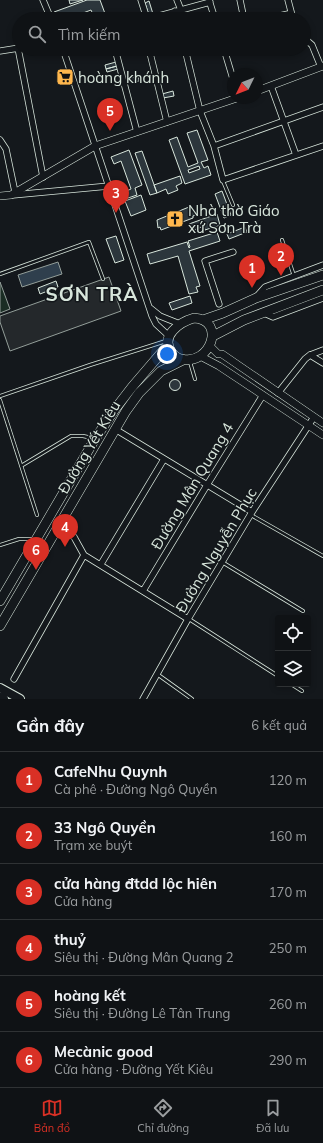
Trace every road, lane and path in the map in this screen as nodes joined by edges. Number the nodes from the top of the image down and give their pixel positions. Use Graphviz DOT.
graph roads {
  1 [pos="43,0"];
  2 [pos="141,0"];
  3 [pos="177,0"];
  4 [pos="240,0"];
  5 [pos="288,0"];
  6 [pos="209,1"];
  7 [pos="178,10"];
  8 [pos="48,12"];
  9 [pos="145,12"];
  10 [pos="171,12"];
  11 [pos="213,12"];
  12 [pos="243,12"];
  13 [pos="290,12"];
  14 [pos="311,44"];
  15 [pos="12,49"];
  16 [pos="0,51"];
  17 [pos="20,56"];
  18 [pos="65,56"];
  19 [pos="117,56"];
  20 [pos="151,56"];
  21 [pos="187,56"];
  22 [pos="226,56"];
  23 [pos="322,67"];
  24 [pos="230,68"];
  25 [pos="271,86"];
  26 [pos="263,89"];
  27 [pos="227,102"];
  28 [pos="323,107"];
  29 [pos="200,111"];
  30 [pos="284,121"];
  31 [pos="167,122"];
  32 [pos="137,132"];
  33 [pos="0,140"];
  34 [pos="95,146"];
  35 [pos="214,146"];
  36 [pos="323,146"];
  37 [pos="296,155"];
  38 [pos="43,177"];
  39 [pos="223,180"];
  40 [pos="109,186"];
  41 [pos="13,194"];
  42 [pos="0,196"];
  43 [pos="233,205"];
  44 [pos="282,240"];
  45 [pos="233,252"];
  46 [pos="323,265"];
  47 [pos="0,274"];
  48 [pos="323,275"];
  49 [pos="103,279"];
  50 [pos="295,280"];
  51 [pos="323,290"];
  52 [pos="323,298"];
  53 [pos="219,304"];
  54 [pos="150,308"];
  55 [pos="264,313"];
  56 [pos="203,320"];
  57 [pos="180,324"];
  58 [pos="213,336"];
  59 [pos="168,341"];
  60 [pos="210,346"];
  61 [pos="323,350"];
  62 [pos="310,355"];
  63 [pos="200,356"];
  64 [pos="186,360"];
  65 [pos="323,363"];
  66 [pos="195,379"];
  67 [pos="278,393"];
  68 [pos="263,395"];
  69 [pos="0,396"];
  70 [pos="0,400"];
  71 [pos="314,416"];
  72 [pos="323,423"];
  73 [pos="308,425"];
  74 [pos="115,429"];
  75 [pos="323,435"];
  76 [pos="96,439"];
  77 [pos="164,459"];
  78 [pos="22,466"];
  79 [pos="207,485"];
  80 [pos="251,513"];
  81 [pos="37,515"];
  82 [pos="59,525"];
  83 [pos="36,540"];
  84 [pos="0,544"];
  85 [pos="84,555"];
  86 [pos="323,556"];
  87 [pos="222,562"];
  88 [pos="101,564"];
  89 [pos="143,591"];
  90 [pos="0,601"];
  91 [pos="304,611"];
  92 [pos="188,619"];
  93 [pos="0,626"];
  94 [pos="157,674"];
  95 [pos="275,674"];
  96 [pos="14,679"];
  97 [pos="296,687"];
  98 [pos="0,688"];
  99 [pos="302,691"];
  100 [pos="0,697"];
  101 [pos="4,699"];
  102 [pos="20,699"];
  103 [pos="143,699"];
  104 [pos="192,699"];
  1 -- 8 [label="street"];
  2 -- 9 [label="street"];
  3 -- 7 [label="street"];
  4 -- 12 [label="street"];
  5 -- 13 [label="street"];
  6 -- 7 [label="street"];
  6 -- 11 [label="street"];
  7 -- 10 [label="street"];
  14 -- 23 [label="street"];
  15 -- 16 [label="street"];
  17 -- 38 [label="street"];
  18 -- 34 [label="street"];
  19 -- 32 [label="street"];
  20 -- 31 [label="street"];
  21 -- 29 [label="street"];
  22 -- 24 [label="street"];
  23 -- 25 [label="street"];
  25 -- 26 [label="street"];
  25 -- 30 [label="street"];
  27 -- 29 [label="street"];
  28 -- 30 [label="street"];
  29 -- 31 [label="street"];
  29 -- 35 [label="street"];
  30 -- 35 [label="street"];
  30 -- 37 [label="street"];
  31 -- 32 [label="street"];
  32 -- 34 [label="street"];
  33 -- 41 [label="street"];
  34 -- 38 [label="street"];
  34 -- 40 [label="street"];
  35 -- 39 [label="street"];
  36 -- 37 [label="street"];
  37 -- 39 [label="street"];
  38 -- 41 [label="street"];
  39 -- 43 [label="lane"];
  40 -- 41 [label="street"];
  40 -- 54 [label="street"];
  41 -- 42 [label="street"];
  44 -- 50 [label="lane"];
  45 -- 53 [label="street"];
  46 -- 50 [label="street"];
  47 -- 49 [label="lane"];
  48 -- 50 [label="highway"];
  50 -- 56 [label="highway"];
  51 -- 55 [label="highway"];
  52 -- 55 [label="street"];
  54 -- 57 [label="street"];
  54 -- 59 [label="street"];
  55 -- 58 [label="highway"];
  56 -- 57 [label="highway"];
  56 -- 58 [label="highway"];
  57 -- 59 [label="highway"];
  58 -- 60 [label="highway"];
  59 -- 64 [label="highway"];
  59 -- 69 [label="lane"];
  59 -- 76 [label="highway, Đường Yết Kiêu"];
  60 -- 63 [label="highway"];
  60 -- 67 [label="street"];
  61 -- 62 [label="street"];
  62 -- 65 [label="street"];
  62 -- 67 [label="street"];
  63 -- 64 [label="highway"];
  63 -- 68 [label="street"];
  64 -- 66 [label="lane"];
  64 -- 74 [label="highway, Đường Yết Kiêu"];
  67 -- 71 [label="street"];
  68 -- 73 [label="street"];
  68 -- 79 [label="street, Đường Mân Quang 4"];
  70 -- 78 [label="lane"];
  71 -- 72 [label="street"];
  71 -- 73 [label="street, Đường Nguyễn Phục"];
  73 -- 75 [label="street"];
  73 -- 80 [label="street, Đường Nguyễn Phục"];
  74 -- 77 [label="street"];
  74 -- 82 [label="highway, Đường Yết Kiêu"];
  76 -- 78 [label="lane"];
  76 -- 83 [label="highway, Đường Yết Kiêu"];
  77 -- 79 [label="street"];
  77 -- 88 [label="street"];
  78 -- 81 [label="lane"];
  79 -- 80 [label="street"];
  79 -- 89 [label="street, Đường Mân Quang 4"];
  80 -- 86 [label="lane"];
  80 -- 87 [label="street, Đường Nguyễn Phục"];
  82 -- 85 [label="street"];
  82 -- 93 [label="highway, Đường Yết Kiêu"];
  83 -- 84 [label="lane"];
  83 -- 90 [label="highway, Đường Yết Kiêu"];
  85 -- 88 [label="street"];
  85 -- 96 [label="street"];
  87 -- 91 [label="lane"];
  87 -- 92 [label="street, Đường Nguyễn Phục"];
  88 -- 89 [label="street"];
  89 -- 92 [label="street"];
  92 -- 94 [label="street, Đường Nguyễn Phục"];
  92 -- 95 [label="lane"];
  94 -- 103 [label="street, Đường Nguyễn Phục"];
  94 -- 104 [label="lane"];
  97 -- 99 [label="lane"];
  98 -- 102 [label="main road"];
  100 -- 101 [label="main road"];
}
